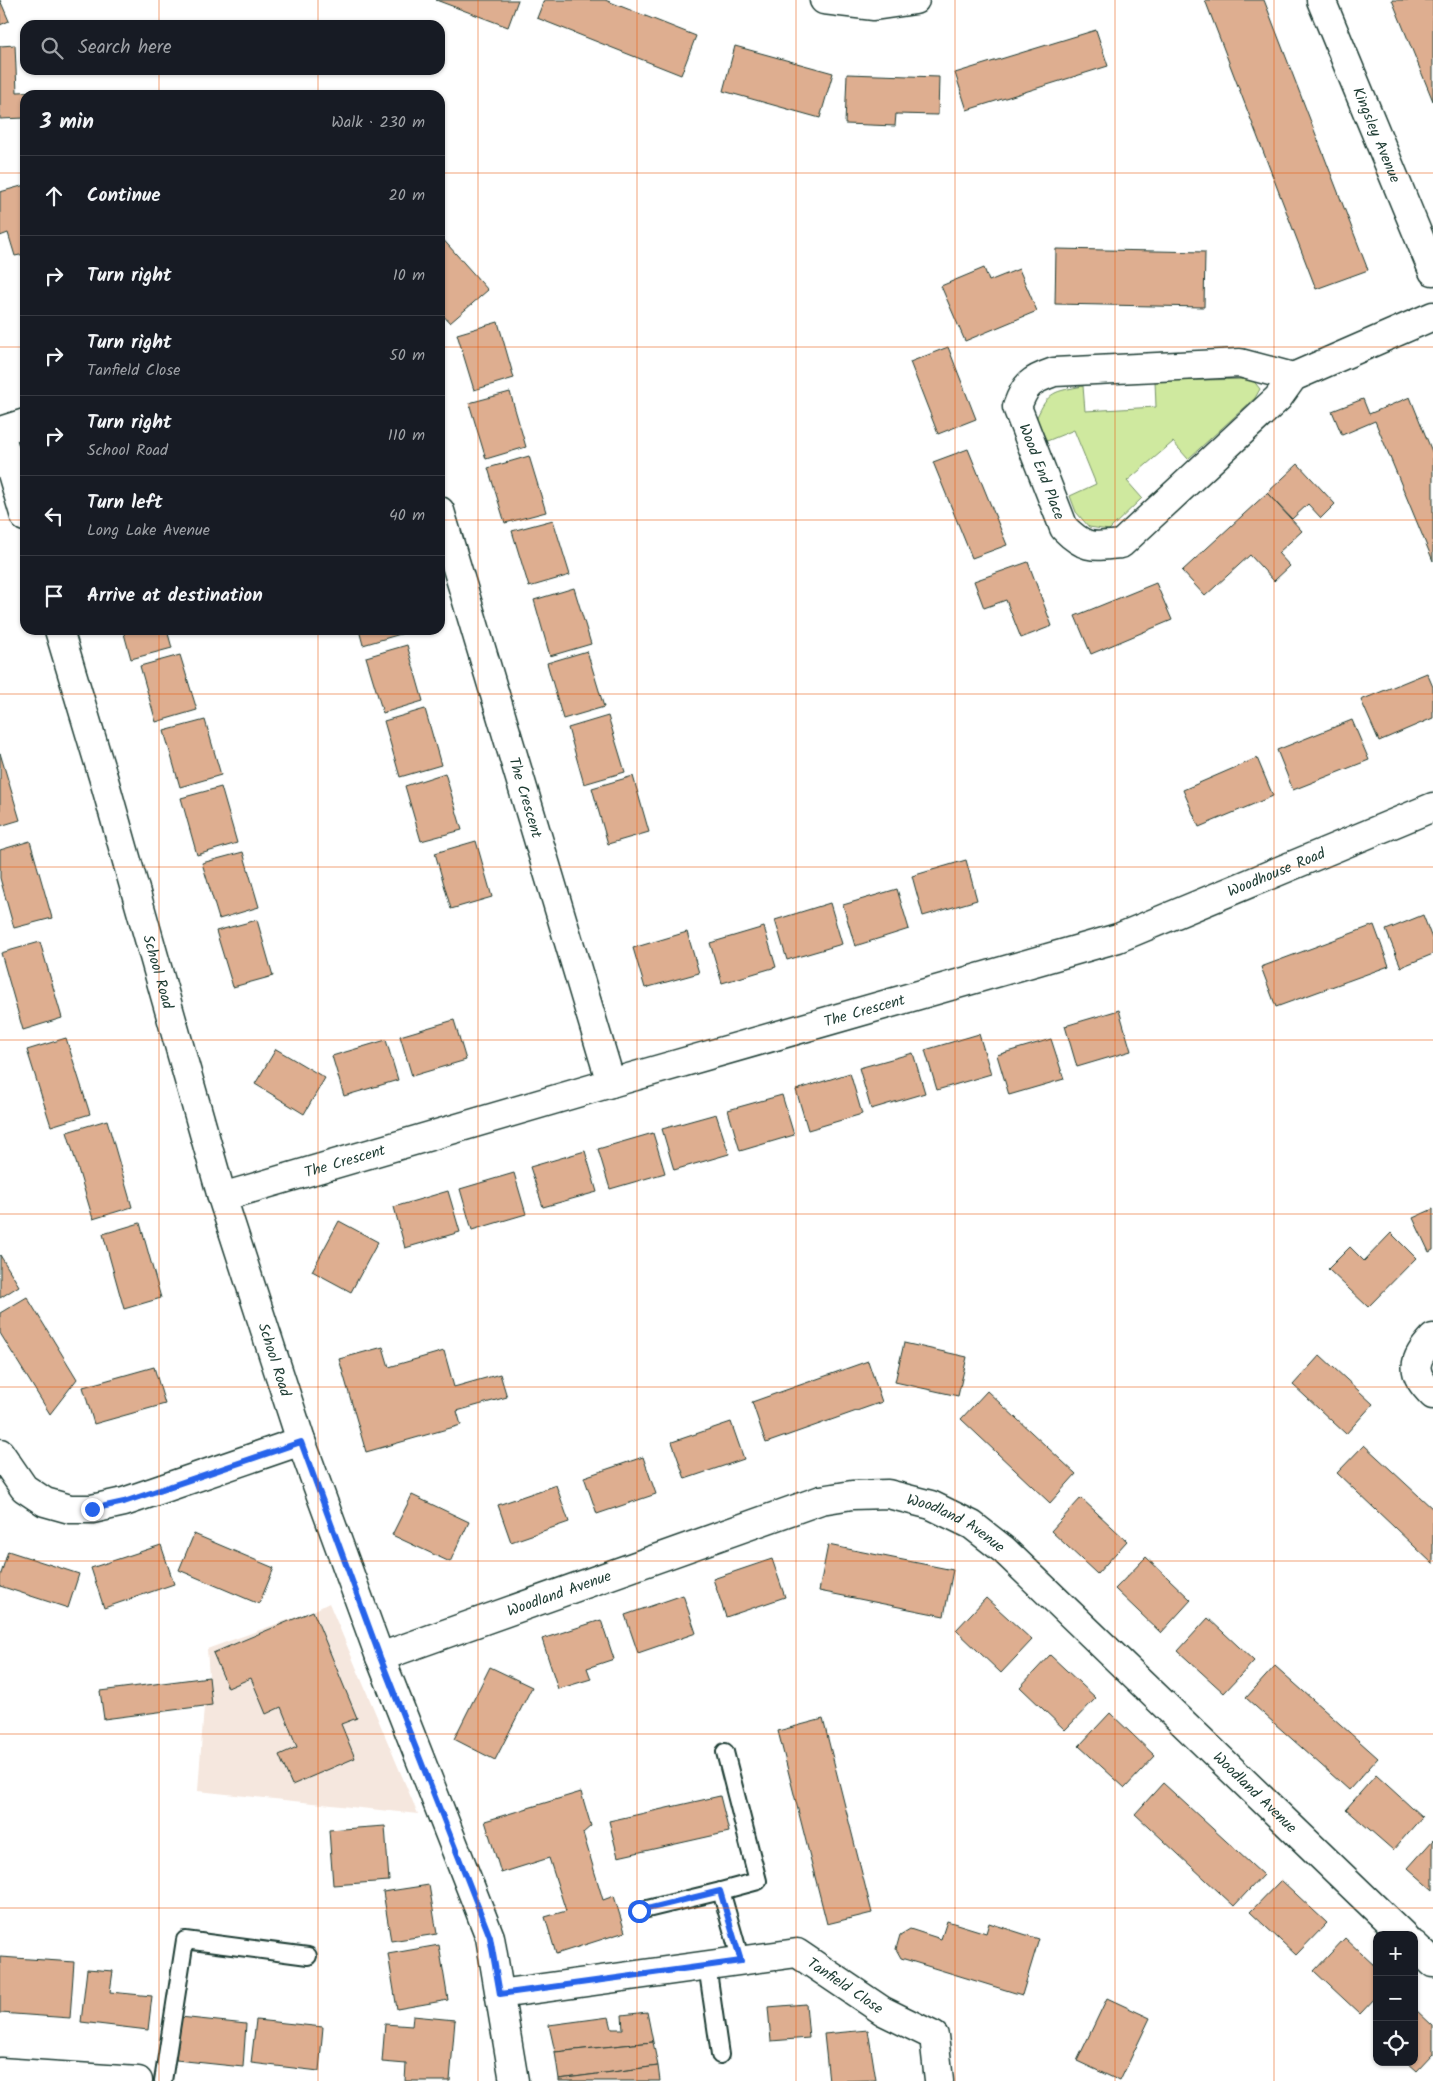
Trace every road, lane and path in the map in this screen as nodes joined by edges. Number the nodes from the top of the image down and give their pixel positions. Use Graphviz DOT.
graph roads {
  1 [pos="824,0"];
  2 [pos="915,0"];
  3 [pos="1321,0"];
  4 [pos="1433,271"];
  5 [pos="1433,316"];
  6 [pos="1293,377"];
  7 [pos="20,425"];
  8 [pos="0,432"];
  9 [pos="20,500"];
  10 [pos="445,528"];
  11 [pos="60,635"];
  12 [pos="1433,807"];
  13 [pos="1118,938"];
  14 [pos="611,1083"];
  15 [pos="222,1197"];
  16 [pos="1433,1338"];
  17 [pos="1433,1395"];
  18 [pos="301,1442"];
  19 [pos="0,1453"];
  20 [pos="380,1657"];
  21 [pos="725,1752"];
  22 [pos="720,1891"];
  23 [pos="639,1911"];
  24 [pos="1400,1931"];
  25 [pos="1418,1949"];
  26 [pos="308,1956"];
  27 [pos="741,1961"];
  28 [pos="1433,1963"];
  29 [pos="708,1966"];
  30 [pos="500,1994"];
  31 [pos="720,2055"];
  32 [pos="0,2072"];
  33 [pos="138,2081"];
  34 [pos="163,2081"];
  35 [pos="514,2081"];
  36 [pos="939,2081"];
  1 -- 2 [label="street"];
  3 -- 4 [label="street, Kingsley Avenue"];
  5 -- 6 [label="street"];
  6 -- 6 [label="street, Wood End Place"];
  7 -- 8 [label="street"];
  8 -- 9 [label="street"];
  10 -- 14 [label="street, The Crescent"];
  11 -- 15 [label="street, School Road"];
  12 -- 13 [label="street, Woodhouse Road"];
  13 -- 14 [label="street, The Crescent"];
  14 -- 15 [label="street, The Crescent"];
  15 -- 18 [label="street, School Road"];
  16 -- 17 [label="street"];
  18 -- 19 [label="street"];
  18 -- 20 [label="street, School Road"];
  20 -- 24 [label="street, Woodland Avenue"];
  20 -- 30 [label="street, School Road"];
  21 -- 22 [label="lane"];
  22 -- 23 [label="lane"];
  22 -- 27 [label="lane"];
  25 -- 28 [label="street"];
  26 -- 34 [label="lane"];
  27 -- 29 [label="street, Tanfield Close"];
  27 -- 36 [label="street, Tanfield Close"];
  29 -- 30 [label="street, Tanfield Close"];
  29 -- 31 [label="lane"];
  30 -- 35 [label="street, School Road"];
  32 -- 33 [label="street"];
}
